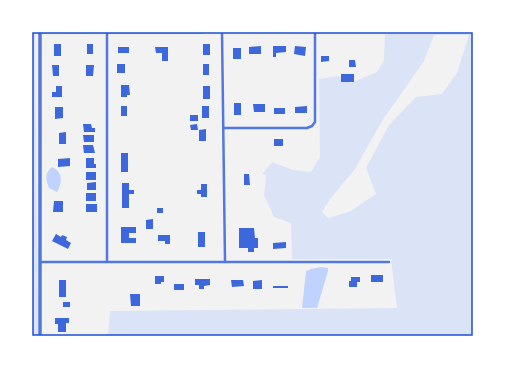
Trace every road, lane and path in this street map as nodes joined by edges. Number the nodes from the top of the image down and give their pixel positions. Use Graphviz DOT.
graph roads {
  1 [pos="40,32"];
  2 [pos="107,32"];
  3 [pos="204,32"];
  4 [pos="222,32"];
  5 [pos="315,32"];
  6 [pos="224,128"];
  7 [pos="107,261"];
  8 [pos="225,261"];
  9 [pos="40,262"];
  10 [pos="389,262"];
  11 [pos="40,336"];
  1 -- 2 [label="street"];
  1 -- 9 [label="street"];
  2 -- 3 [label="street"];
  2 -- 7 [label="street"];
  4 -- 6 [label="street"];
  5 -- 6 [label="street"];
  6 -- 8 [label="street"];
  7 -- 8 [label="street"];
  7 -- 9 [label="street"];
  8 -- 10 [label="street"];
  9 -- 11 [label="street"];
}
